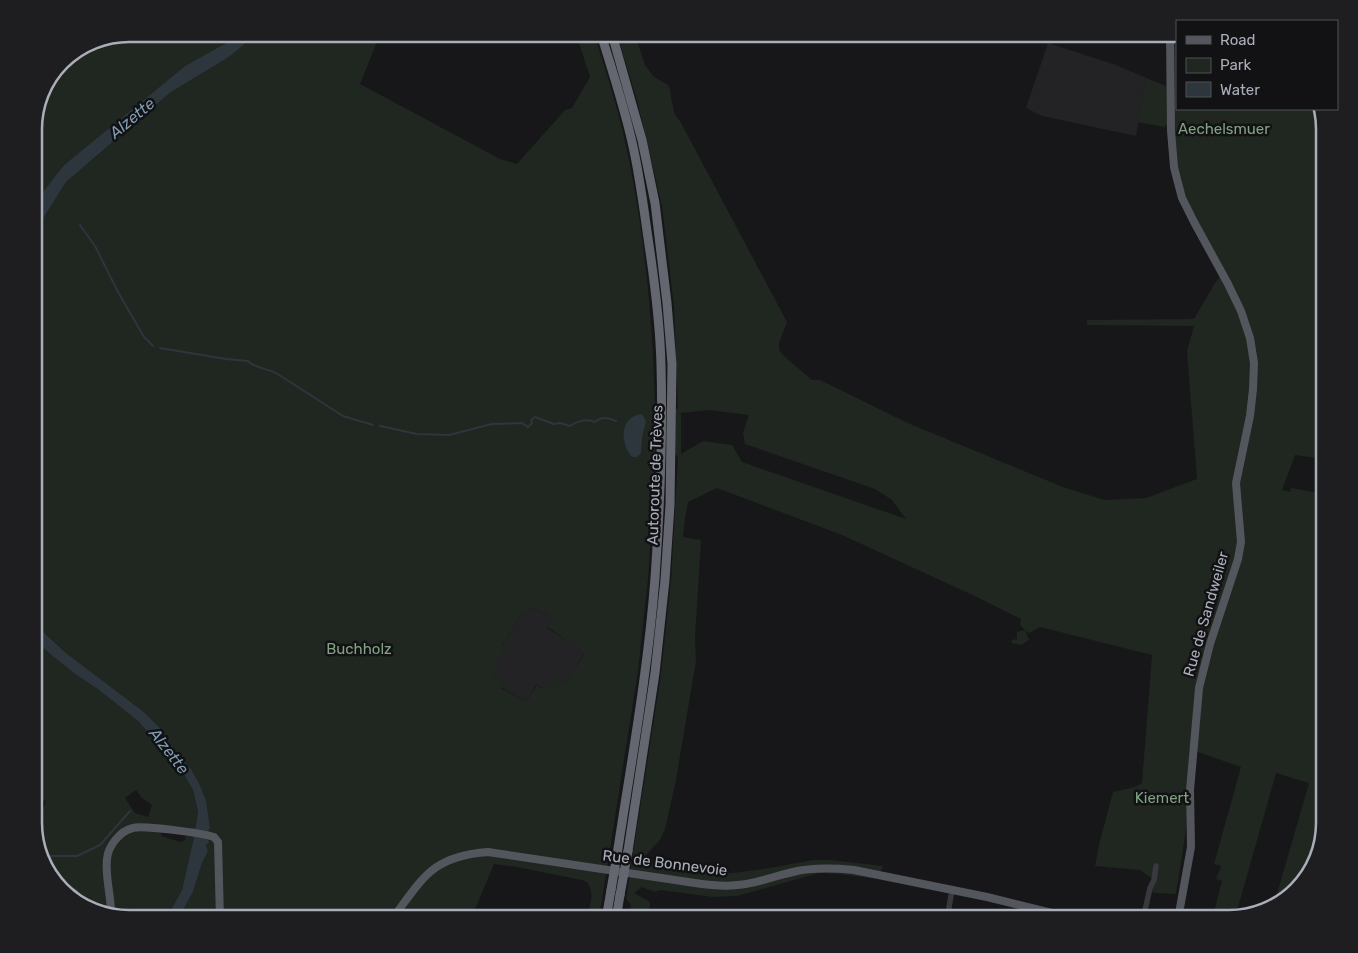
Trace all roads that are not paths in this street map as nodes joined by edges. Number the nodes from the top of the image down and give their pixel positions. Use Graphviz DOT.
graph roads {
  1 [pos="603,42"];
  2 [pos="614,42"];
  3 [pos="1170,42"];
  4 [pos="1156,866"];
  5 [pos="952,890"];
  6 [pos="111,908"];
  7 [pos="220,911"];
  8 [pos="398,911"];
  9 [pos="607,911"];
  10 [pos="617,911"];
  11 [pos="948,911"];
  12 [pos="1042,911"];
  13 [pos="1145,911"];
  14 [pos="1179,911"];
  1 -- 9 [label="highway, Autoroute de Trèves, bridge"];
  2 -- 10 [label="highway, Autoroute de Trèves, bridge"];
  3 -- 14 [label="main road, Rue de Sandweiler"];
  4 -- 13 [label="street"];
  5 -- 8 [label="main road, Rue de Bonnevoie"];
  5 -- 11 [label="street"];
  5 -- 12 [label="main road, Rue de Bonnevoie"];
  6 -- 7 [label="main road"];
}
